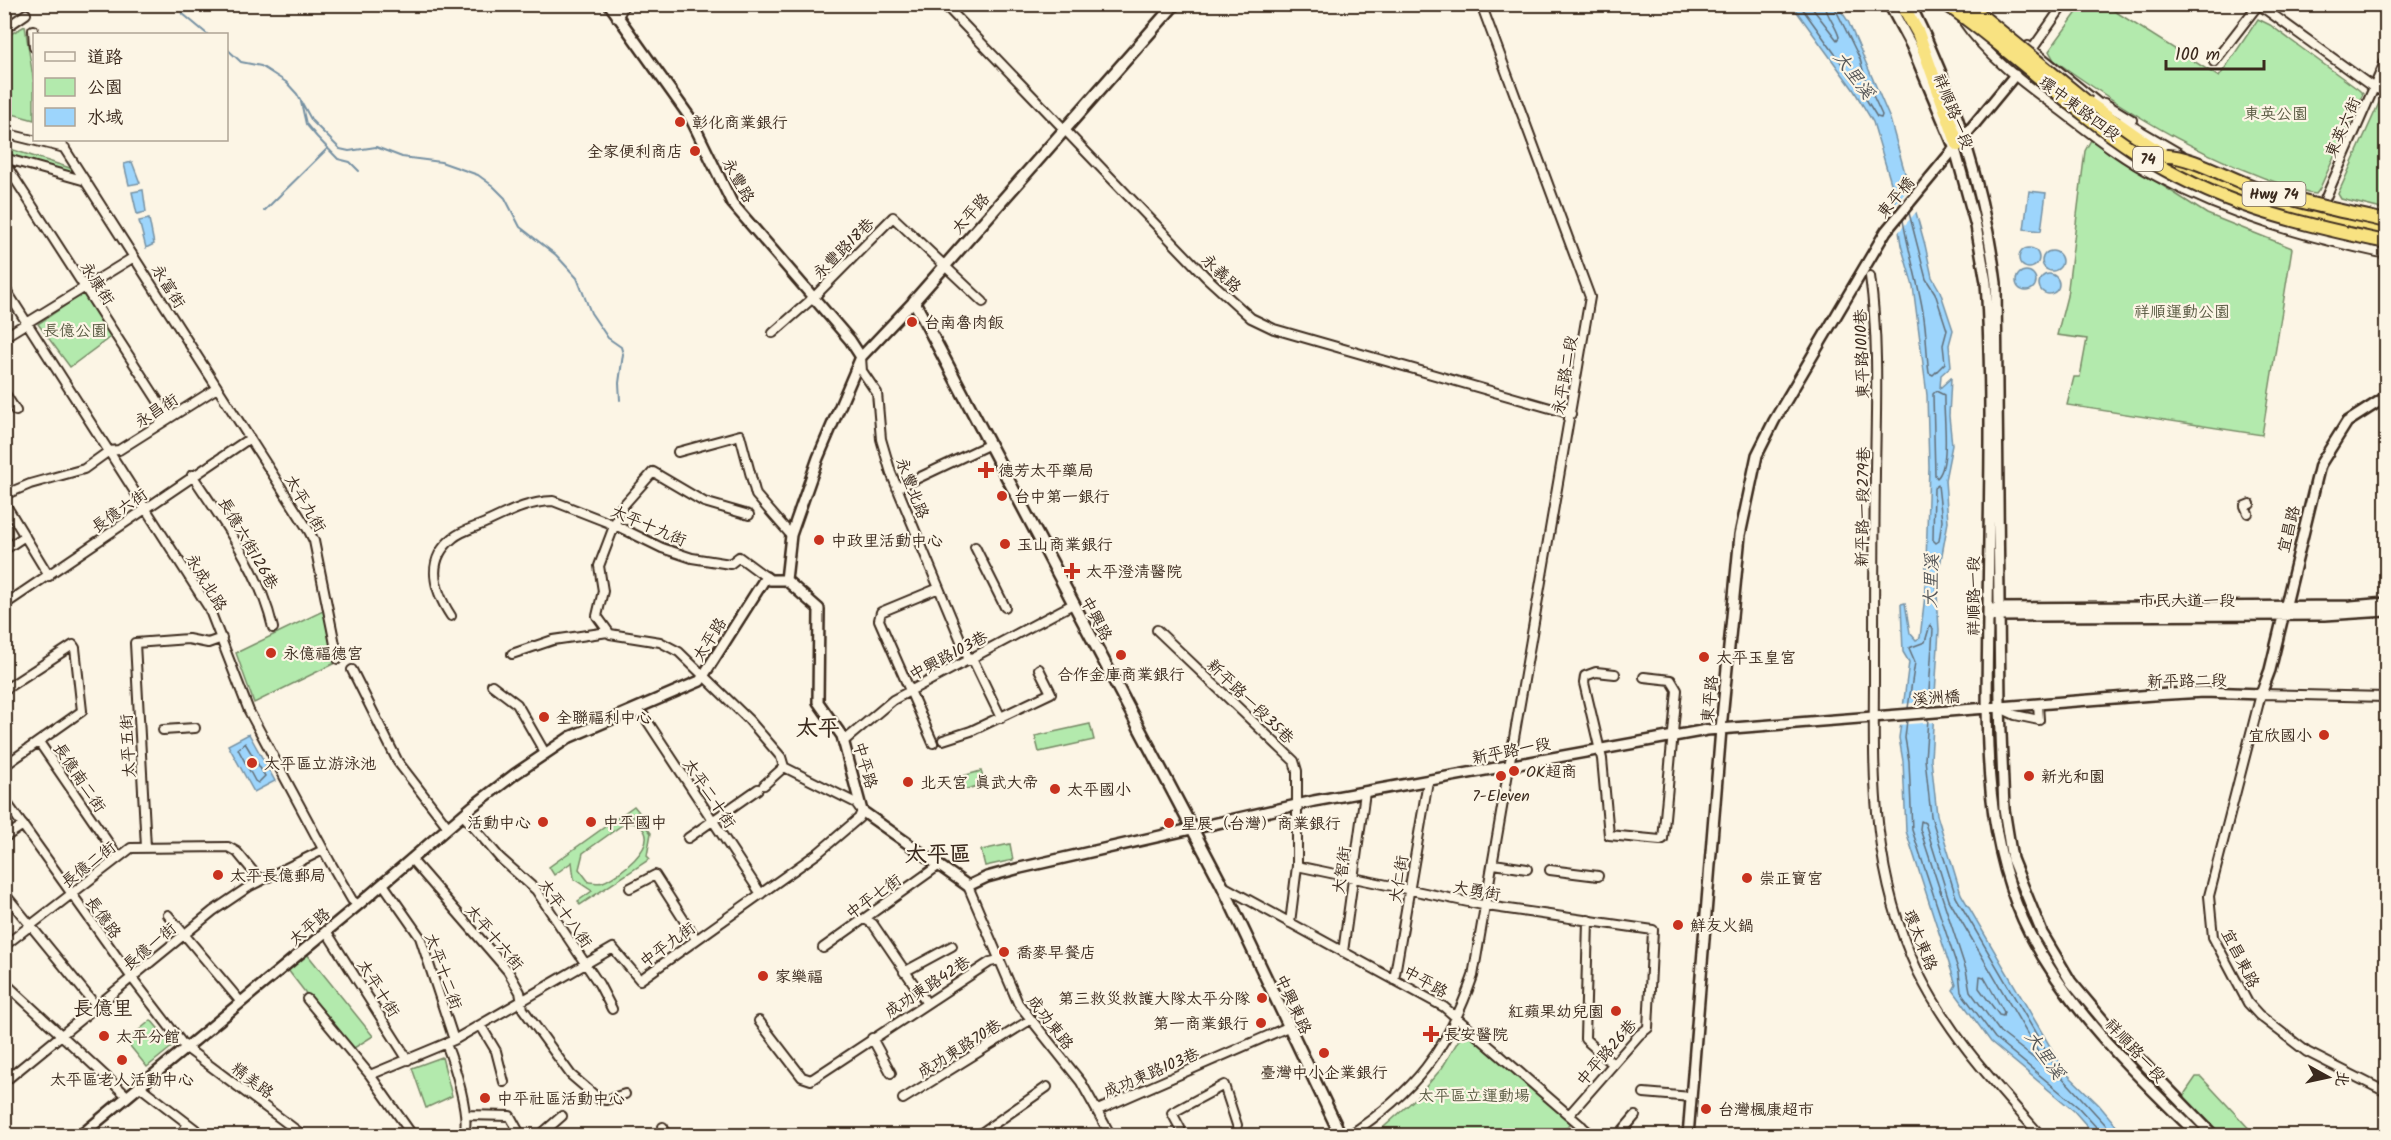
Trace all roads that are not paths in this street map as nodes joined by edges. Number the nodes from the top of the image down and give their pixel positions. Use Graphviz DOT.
graph roads {
  1 [pos="609,4"];
  2 [pos="625,4"];
  3 [pos="944,4"];
  4 [pos="1175,4"];
  5 [pos="1481,4"];
  6 [pos="1889,4"];
  7 [pos="1902,4"];
  8 [pos="1910,4"];
  9 [pos="1946,4"];
  10 [pos="1952,4"];
  11 [pos="1967,4"];
  12 [pos="1974,4"];
  13 [pos="2064,4"];
  14 [pos="2258,5"];
  15 [pos="26,14"];
  16 [pos="617,18"];
  17 [pos="4,29"];
  18 [pos="33,30"];
  19 [pos="33,33"];
  20 [pos="2032,50"];
  21 [pos="2386,60"];
  22 [pos="2214,62"];
  23 [pos="2015,75"];
  24 [pos="2079,86"];
  25 [pos="2374,88"];
  26 [pos="2386,92"];
  27 [pos="1064,129"];
  28 [pos="4,133"];
  29 [pos="33,140"];
  30 [pos="37,141"];
  31 [pos="60,141"];
  32 [pos="1957,147"];
  33 [pos="65,148"];
  34 [pos="2166,156"];
  35 [pos="4,160"];
  36 [pos="86,181"];
  37 [pos="2323,204"];
  38 [pos="2386,219"];
  39 [pos="2386,229"];
  40 [pos="2386,242"];
  41 [pos="2386,254"];
  42 [pos="134,257"];
  43 [pos="1868,260"];
  44 [pos="944,266"];
  45 [pos="1870,276"];
  46 [pos="84,286"];
  47 [pos="4,287"];
  48 [pos="813,298"];
  49 [pos="914,301"];
  50 [pos="984,302"];
  51 [pos="27,322"];
  52 [pos="773,333"];
  53 [pos="4,337"];
  54 [pos="861,357"];
  55 [pos="217,387"];
  56 [pos="4,392"];
  57 [pos="2386,397"];
  58 [pos="16,411"];
  59 [pos="1571,414"];
  60 [pos="169,418"];
  61 [pos="1876,430"];
  62 [pos="250,438"];
  63 [pos="988,445"];
  64 [pos="109,451"];
  65 [pos="678,452"];
  66 [pos="192,475"];
  67 [pos="897,488"];
  68 [pos="4,495"];
  69 [pos="4,502"];
  70 [pos="2250,504"];
  71 [pos="145,507"];
  72 [pos="2248,513"];
  73 [pos="749,515"];
  74 [pos="616,526"];
  75 [pos="791,535"];
  76 [pos="25,536"];
  77 [pos="975,547"];
  78 [pos="4,550"];
  79 [pos="49,576"];
  80 [pos="766,577"];
  81 [pos="786,580"];
  82 [pos="939,588"];
  83 [pos="2386,603"];
  84 [pos="1073,604"];
  85 [pos="4,605"];
  86 [pos="1005,607"];
  87 [pos="2283,610"];
  88 [pos="2386,611"];
  89 [pos="1988,612"];
  90 [pos="1999,612"];
  91 [pos="451,616"];
  92 [pos="273,628"];
  93 [pos="1157,630"];
  94 [pos="608,632"];
  95 [pos="222,638"];
  96 [pos="512,654"];
  97 [pos="338,659"];
  98 [pos="969,660"];
  99 [pos="1039,669"];
  100 [pos="352,670"];
  101 [pos="1615,674"];
  102 [pos="703,677"];
  103 [pos="1644,677"];
  104 [pos="492,685"];
  105 [pos="4,690"];
  106 [pos="910,691"];
  107 [pos="2261,694"];
  108 [pos="2386,697"];
  109 [pos="2038,704"];
  110 [pos="1988,708"];
  111 [pos="2000,708"];
  112 [pos="635,711"];
  113 [pos="1887,716"];
  114 [pos="1874,717"];
  115 [pos="1001,718"];
  116 [pos="195,728"];
  117 [pos="1721,729"];
  118 [pos="163,730"];
  119 [pos="1672,736"];
  120 [pos="943,740"];
  121 [pos="39,742"];
  122 [pos="843,742"];
  123 [pos="933,744"];
  124 [pos="1600,749"];
  125 [pos="545,753"];
  126 [pos="4,766"];
  127 [pos="1511,766"];
  128 [pos="784,767"];
  129 [pos="1428,781"];
  130 [pos="1365,792"];
  131 [pos="4,799"];
  132 [pos="1298,805"];
  133 [pos="862,811"];
  134 [pos="463,815"];
  135 [pos="712,820"];
  136 [pos="23,825"];
  137 [pos="448,827"];
  138 [pos="1191,828"];
  139 [pos="4,838"];
  140 [pos="688,838"];
  141 [pos="146,847"];
  142 [pos="323,850"];
  143 [pos="118,857"];
  144 [pos="411,859"];
  145 [pos="1494,864"];
  146 [pos="938,866"];
  147 [pos="1297,866"];
  148 [pos="1527,869"];
  149 [pos="1550,870"];
  150 [pos="1598,876"];
  151 [pos="1353,879"];
  152 [pos="261,881"];
  153 [pos="383,884"];
  154 [pos="1222,885"];
  155 [pos="968,886"];
  156 [pos="630,888"];
  157 [pos="1410,890"];
  158 [pos="4,893"];
  159 [pos="71,894"];
  160 [pos="760,894"];
  161 [pos="358,905"];
  162 [pos="1487,906"];
  163 [pos="168,915"];
  164 [pos="865,919"];
  165 [pos="1588,920"];
  166 [pos="1290,923"];
  167 [pos="31,926"];
  168 [pos="1653,930"];
  169 [pos="327,931"];
  170 [pos="183,935"];
  171 [pos="696,939"];
  172 [pos="4,946"];
  173 [pos="952,946"];
  174 [pos="823,948"];
  175 [pos="1343,952"];
  176 [pos="999,960"];
  177 [pos="586,965"];
  178 [pos="904,972"];
  179 [pos="132,978"];
  180 [pos="1395,980"];
  181 [pos="4,982"];
  182 [pos="307,999"];
  183 [pos="240,1001"];
  184 [pos="523,1002"];
  185 [pos="926,1002"];
  186 [pos="97,1007"];
  187 [pos="612,1009"];
  188 [pos="1458,1017"];
  189 [pos="759,1020"];
  190 [pos="1030,1020"];
  191 [pos="481,1026"];
  192 [pos="1288,1027"];
  193 [pos="62,1036"];
  194 [pos="872,1038"];
  195 [pos="454,1040"];
  196 [pos="446,1044"];
  197 [pos="185,1047"];
  198 [pos="408,1060"];
  199 [pos="1613,1064"];
  200 [pos="891,1073"];
  201 [pos="370,1075"];
  202 [pos="4,1082"];
  203 [pos="504,1082"];
  204 [pos="139,1086"];
  205 [pos="1047,1087"];
  206 [pos="2386,1092"];
  207 [pos="1644,1093"];
  208 [pos="625,1094"];
  209 [pos="127,1096"];
  210 [pos="1691,1097"];
  211 [pos="903,1099"];
  212 [pos="1098,1110"];
  213 [pos="466,1115"];
  214 [pos="1569,1115"];
  215 [pos="562,1116"];
  216 [pos="1635,1116"];
  217 [pos="188,1124"];
  218 [pos="1237,1125"];
  219 [pos="90,1126"];
  220 [pos="1582,1126"];
  221 [pos="663,1127"];
  222 [pos="1182,1131"];
  223 [pos="80,1136"];
  224 [pos="99,1136"];
  225 [pos="180,1136"];
  226 [pos="204,1136"];
  227 [pos="304,1136"];
  228 [pos="413,1136"];
  229 [pos="463,1136"];
  230 [pos="521,1136"];
  231 [pos="539,1136"];
  232 [pos="667,1136"];
  233 [pos="977,1136"];
  234 [pos="1112,1136"];
  235 [pos="1341,1136"];
  236 [pos="1348,1136"];
  237 [pos="1572,1136"];
  238 [pos="1593,1136"];
  239 [pos="1618,1136"];
  240 [pos="1688,1136"];
  241 [pos="2041,1136"];
  242 [pos="2199,1136"];
  243 [pos="2214,1136"];
  1 -- 16 [label="street, 永豐路"];
  2 -- 16 [label="street"];
  3 -- 27 [label="street, 永義路"];
  4 -- 27 [label="main road, 太平路"];
  5 -- 59 [label="street, 永平路二段"];
  6 -- 32 [label="street, 祥順路一段"];
  7 -- 32 [label="highway"];
  8 -- 32 [label="street, 祥順路一段"];
  9 -- 40 [label="highway, 74, bridge"];
  10 -- 23 [label="street, 環中東路四段"];
  11 -- 34 [label="highway, 74, bridge"];
  12 -- 20 [label="street, 環中東路四段"];
  13 -- 20 [label="street"];
  14 -- 22 [label="street"];
  14 -- 25 [label="street"];
  15 -- 17 [label="street"];
  16 -- 48 [label="street, 永豐路"];
  18 -- 19 [label="street"];
  20 -- 23 [label="street"];
  20 -- 24 [label="street, 環中東路四段"];
  21 -- 25 [label="street, 東英六街"];
  23 -- 32 [label="street"];
  23 -- 41 [label="street, 環中東路四段"];
  24 -- 37 [label="street, 環中東路四段"];
  24 -- 39 [label="street, 環中東路四段"];
  25 -- 26 [label="street"];
  25 -- 37 [label="street, 東英六街"];
  27 -- 44 [label="main road, 太平路"];
  27 -- 59 [label="street, 永義路"];
  28 -- 29 [label="street"];
  30 -- 33 [label="street"];
  31 -- 33 [label="street, 永富街"];
  32 -- 43 [label="street, 東平橋"];
  32 -- 89 [label="street, 祥順路一段"];
  32 -- 90 [label="street, 祥順路一段"];
  33 -- 36 [label="street, 永富街"];
  34 -- 38 [label="highway, Hwy 74, bridge"];
  34 -- 39 [label="highway, 74"];
  35 -- 36 [label="street"];
  35 -- 46 [label="street, 永康街"];
  36 -- 42 [label="street, 永富街"];
  37 -- 38 [label="street, 環中東路四段"];
  42 -- 46 [label="street"];
  42 -- 55 [label="street, 永富街"];
  43 -- 117 [label="street, 東平路"];
  44 -- 48 [label="street, 永豐路18巷"];
  44 -- 49 [label="main road, 太平路"];
  44 -- 50 [label="street"];
  45 -- 61 [label="street, 東平路1010巷"];
  46 -- 51 [label="street"];
  46 -- 60 [label="street, 永康街"];
  47 -- 51 [label="street, 永成北路"];
  48 -- 52 [label="street, 永豐路18巷"];
  48 -- 54 [label="street, 永豐路"];
  49 -- 54 [label="street, 太平路"];
  49 -- 63 [label="main road, 中興路"];
  51 -- 53 [label="street"];
  51 -- 64 [label="street, 永成北路"];
  54 -- 67 [label="street, 永豐北路"];
  54 -- 75 [label="street, 太平路"];
  55 -- 60 [label="street, 永昌街"];
  55 -- 62 [label="street, 永富街"];
  56 -- 58 [label="street"];
  57 -- 87 [label="street, 宜昌路"];
  59 -- 127 [label="street, 永平路二段"];
  60 -- 64 [label="street, 永昌街"];
  61 -- 114 [label="street, 新平路一段279巷"];
  62 -- 66 [label="street, 長億六街"];
  62 -- 97 [label="street, 太平九街"];
  63 -- 67 [label="street"];
  63 -- 84 [label="main road, 中興路"];
  64 -- 68 [label="street, 永昌街"];
  64 -- 71 [label="street, 永成北路"];
  65 -- 75 [label="street"];
  66 -- 71 [label="street, 長億六街"];
  66 -- 92 [label="street, 長億六街126巷"];
  67 -- 82 [label="street, 永豐北路"];
  69 -- 76 [label="street"];
  70 -- 72 [label="street"];
  71 -- 79 [label="street, 長億六街"];
  71 -- 95 [label="street, 永成北路"];
  73 -- 74 [label="street"];
  74 -- 80 [label="street, 太平十九街"];
  74 -- 91 [label="street, 太平十九街"];
  74 -- 94 [label="street"];
  75 -- 81 [label="street, 太平路"];
  76 -- 78 [label="street"];
  76 -- 79 [label="street"];
  77 -- 86 [label="street"];
  79 -- 85 [label="street, 長億六街"];
  80 -- 81 [label="street"];
  80 -- 102 [label="street, 太平路"];
  81 -- 122 [label="street, 中平路"];
  82 -- 98 [label="street, 永豐北路"];
  82 -- 106 [label="street"];
  83 -- 87 [label="street, 市民大道一段"];
  84 -- 98 [label="street, 中興路103巷"];
  84 -- 138 [label="main road, 中興路"];
  87 -- 88 [label="street, 市民大道一段"];
  87 -- 90 [label="street, 市民大道一段"];
  87 -- 107 [label="street, 宜昌路"];
  89 -- 90 [label="street, 市民大道一段"];
  89 -- 110 [label="street, 祥順路一段"];
  90 -- 111 [label="street, 祥順路一段"];
  93 -- 132 [label="street, 新平路一段35巷"];
  94 -- 96 [label="street"];
  94 -- 102 [label="street"];
  95 -- 141 [label="street, 太平五街"];
  95 -- 142 [label="street, 永成北路"];
  98 -- 106 [label="street, 中興路103巷"];
  98 -- 115 [label="street, 永豐北路"];
  99 -- 115 [label="street"];
  100 -- 137 [label="street"];
  101 -- 124 [label="street"];
  102 -- 112 [label="street, 太平路"];
  102 -- 128 [label="street"];
  103 -- 119 [label="street"];
  104 -- 125 [label="street"];
  105 -- 121 [label="street"];
  106 -- 122 [label="street, 中興路103巷"];
  106 -- 123 [label="street"];
  107 -- 108 [label="street, 新平路二段"];
  107 -- 109 [label="street, 新平路二段"];
  107 -- 206 [label="street, 宜昌東路"];
  109 -- 111 [label="street, 新平路二段"];
  109 -- 111 [label="street"];
  110 -- 111 [label="street, 新平路二段"];
  110 -- 113 [label="street, 溪洲橋"];
  110 -- 242 [label="street, 祥順路一段"];
  111 -- 243 [label="street, 祥順路一段"];
  112 -- 125 [label="street, 太平路"];
  112 -- 135 [label="street, 太平二十街"];
  113 -- 114 [label="street, 新平路一段"];
  114 -- 117 [label="street, 新平路一段"];
  114 -- 241 [label="street, 環太東路"];
  115 -- 120 [label="street"];
  116 -- 118 [label="street"];
  117 -- 119 [label="street, 新平路一段"];
  117 -- 210 [label="street, 東平路"];
  119 -- 124 [label="street, 新平路一段"];
  119 -- 124 [label="street"];
  121 -- 126 [label="street"];
  121 -- 143 [label="street, 長億南二街"];
  122 -- 133 [label="street, 中平路"];
  124 -- 127 [label="street, 新平路一段"];
  125 -- 134 [label="street, 太平路"];
  127 -- 129 [label="street, 新平路一段"];
  127 -- 145 [label="street, 永平路二段"];
  128 -- 133 [label="street"];
  128 -- 135 [label="street"];
  129 -- 130 [label="street, 新平路一段"];
  129 -- 157 [label="street, 大仁街"];
  130 -- 132 [label="street, 新平路一段"];
  130 -- 151 [label="street, 大智街"];
  131 -- 136 [label="street, 長億路"];
  132 -- 138 [label="street, 新平路一段"];
  132 -- 147 [label="street, 新平路一段35巷"];
  133 -- 146 [label="street, 中平路"];
  133 -- 160 [label="street, 中平九街"];
  134 -- 137 [label="street, 太平路"];
  134 -- 177 [label="street, 太平十八街"];
  135 -- 140 [label="street"];
  135 -- 160 [label="street, 太平二十街"];
  136 -- 139 [label="street"];
  136 -- 159 [label="street, 長億路"];
  137 -- 144 [label="street, 太平路"];
  138 -- 154 [label="main road, 中興路"];
  138 -- 155 [label="street, 新平路一段"];
  141 -- 143 [label="street, 長億二街"];
  141 -- 152 [label="street, 長億二街"];
  142 -- 152 [label="street, 長億一街"];
  142 -- 161 [label="street, 永成北路"];
  143 -- 159 [label="street, 長億二街"];
  144 -- 153 [label="street, 太平路"];
  144 -- 184 [label="street, 太平十六街"];
  145 -- 148 [label="street"];
  145 -- 162 [label="street, 永平路二段"];
  146 -- 155 [label="street, 中平路"];
  146 -- 164 [label="street, 中平七街"];
  147 -- 151 [label="street, 大勇街"];
  147 -- 166 [label="street, 新平路一段35巷"];
  149 -- 150 [label="street"];
  151 -- 157 [label="street, 大勇街"];
  151 -- 175 [label="street, 大智街"];
  152 -- 170 [label="street, 長億一街"];
  153 -- 161 [label="street, 太平路"];
  153 -- 195 [label="street, 太平十二街"];
  154 -- 166 [label="street, 中平路"];
  154 -- 192 [label="main road, 中興東路"];
  155 -- 176 [label="street, 成功東路"];
  156 -- 171 [label="street"];
  157 -- 162 [label="street, 大勇街"];
  157 -- 180 [label="street, 大仁街"];
  158 -- 167 [label="street"];
  159 -- 167 [label="street, 長億二街"];
  159 -- 179 [label="street, 長億路"];
  160 -- 171 [label="street, 中平九街"];
  161 -- 169 [label="street, 太平路"];
  162 -- 165 [label="street, 大勇街"];
  162 -- 188 [label="street, 永平路二段"];
  163 -- 170 [label="street"];
  164 -- 174 [label="street, 中平七街"];
  164 -- 178 [label="street"];
  165 -- 168 [label="street, 大勇街"];
  165 -- 199 [label="street"];
  166 -- 175 [label="street, 中平路"];
  167 -- 172 [label="street, 長億二街"];
  167 -- 186 [label="street"];
  168 -- 199 [label="street, 中平路26巷"];
  169 -- 183 [label="street, 太平路"];
  169 -- 198 [label="street, 太平十街"];
  170 -- 179 [label="street, 長億一街"];
  170 -- 183 [label="street"];
  171 -- 177 [label="street, 中平九街"];
  173 -- 178 [label="street"];
  175 -- 180 [label="street, 中平路"];
  176 -- 185 [label="street, 成功東路42巷"];
  176 -- 190 [label="street, 成功東路"];
  177 -- 184 [label="street, 中平九街"];
  177 -- 187 [label="street, 太平十八街"];
  178 -- 185 [label="street"];
  179 -- 186 [label="street, 長億一街"];
  179 -- 197 [label="street, 長億路"];
  180 -- 188 [label="street, 中平路"];
  181 -- 193 [label="street"];
  182 -- 201 [label="street"];
  183 -- 197 [label="street, 太平路"];
  184 -- 191 [label="street, 中平九街"];
  184 -- 208 [label="street, 太平十六街"];
  185 -- 194 [label="street, 成功東路42巷"];
  186 -- 193 [label="street, 長億一街"];
  188 -- 214 [label="street, 中平路"];
  188 -- 236 [label="street, 永平路二段"];
  189 -- 194 [label="street, 成功東路42巷"];
  190 -- 211 [label="street, 成功東路70巷"];
  190 -- 212 [label="street, 成功東路"];
  191 -- 195 [label="street, 中平九街"];
  191 -- 203 [label="street"];
  192 -- 212 [label="street, 成功東路103巷"];
  192 -- 235 [label="main road, 中興東路"];
  193 -- 202 [label="street, 長億一街"];
  193 -- 209 [label="street"];
  194 -- 200 [label="street"];
  195 -- 196 [label="street, 中平九街"];
  196 -- 198 [label="street, 中平九街"];
  196 -- 213 [label="street"];
  197 -- 204 [label="street, 太平路"];
  197 -- 227 [label="street, 精美路"];
  198 -- 201 [label="street, 中平九街"];
  199 -- 214 [label="street, 中平路26巷"];
  201 -- 228 [label="street"];
  204 -- 209 [label="street, 太平路"];
  204 -- 217 [label="street"];
  205 -- 233 [label="street"];
  207 -- 210 [label="street"];
  209 -- 219 [label="street, 太平路"];
  210 -- 240 [label="street, 東平路"];
  212 -- 234 [label="street, 成功東路"];
  213 -- 229 [label="street"];
  213 -- 230 [label="street"];
  214 -- 220 [label="street, 中平路"];
  215 -- 231 [label="street"];
  216 -- 239 [label="street"];
  217 -- 225 [label="street"];
  217 -- 226 [label="street"];
  218 -- 222 [label="street"];
  219 -- 223 [label="street, 太平路"];
  219 -- 224 [label="street"];
  220 -- 237 [label="street"];
  220 -- 238 [label="street, 中平路"];
  221 -- 232 [label="street"];
}
